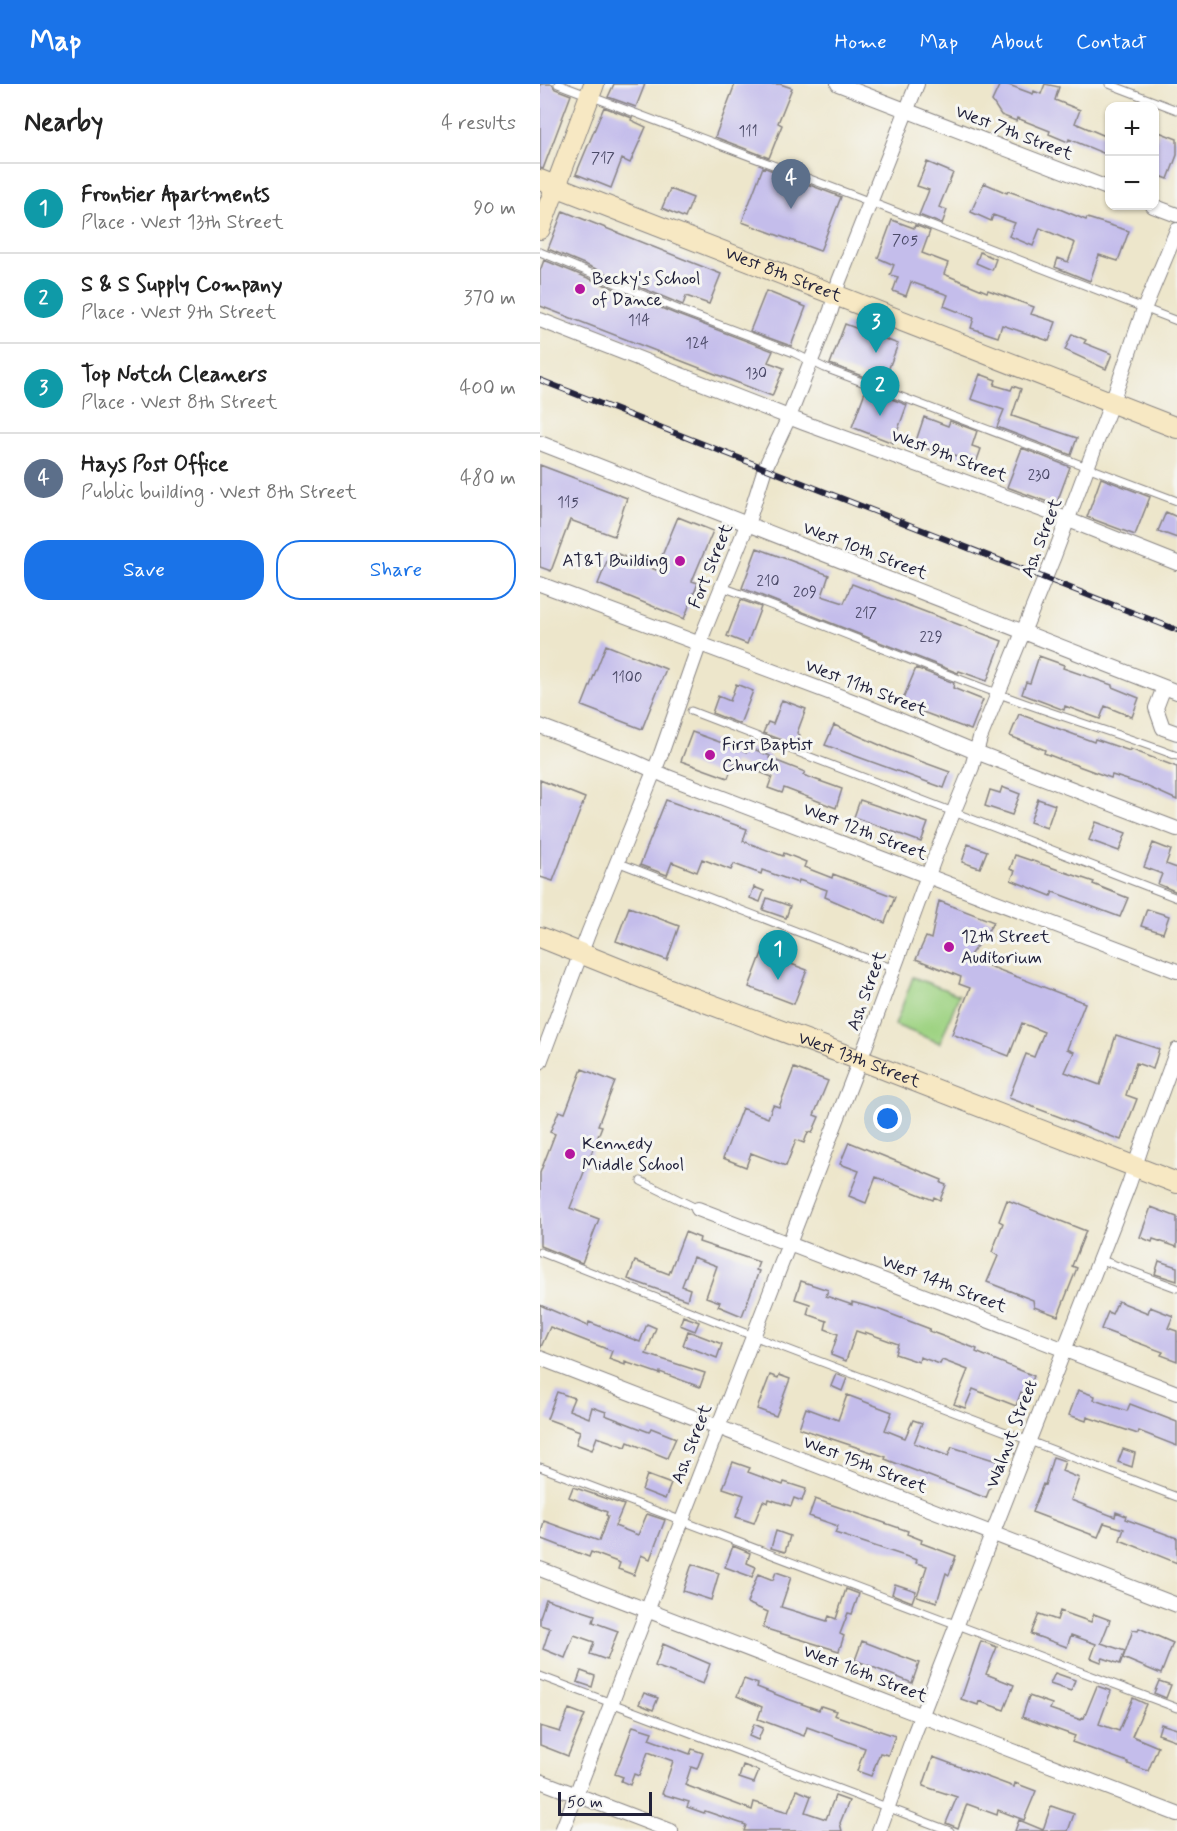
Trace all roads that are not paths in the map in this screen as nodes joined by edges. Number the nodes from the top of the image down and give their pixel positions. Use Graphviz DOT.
graph roads {
  1 [pos="558,84"];
  2 [pos="838,84"];
  3 [pos="917,84"];
  4 [pos="1109,84"];
  5 [pos="592,91"];
  6 [pos="1177,110"];
  7 [pos="907,111"];
  8 [pos="548,183"];
  9 [pos="1105,187"];
  10 [pos="871,203"];
  11 [pos="1159,209"];
  12 [pos="1177,215"];
  13 [pos="540,229"];
  14 [pos="1177,230"];
  15 [pos="540,252"];
  16 [pos="835,295"];
  17 [pos="1144,309"];
  18 [pos="540,320"];
  19 [pos="1177,321"];
  20 [pos="811,361"];
  21 [pos="1112,403"];
  22 [pos="789,417"];
  23 [pos="1177,428"];
  24 [pos="540,443"];
  25 [pos="1087,468"];
  26 [pos="1177,501"];
  27 [pos="1068,520"];
  28 [pos="747,525"];
  29 [pos="1177,563"];
  30 [pos="540,584"];
  31 [pos="722,587"];
  32 [pos="1024,632"];
  33 [pos="699,644"];
  34 [pos="1170,690"];
  35 [pos="1000,694"];
  36 [pos="692,711"];
  37 [pos="540,726"];
  38 [pos="1177,733"];
  39 [pos="976,752"];
  40 [pos="1177,756"];
  41 [pos="654,770"];
  42 [pos="954,812"];
  43 [pos="1177,829"];
  44 [pos="616,862"];
  45 [pos="928,875"];
  46 [pos="1177,898"];
  47 [pos="540,937"];
  48 [pos="581,952"];
  49 [pos="894,969"];
  50 [pos="1177,971"];
  51 [pos="543,1044"];
  52 [pos="1177,1050"];
  53 [pos="860,1060"];
  54 [pos="540,1062"];
  55 [pos="1172,1075"];
  56 [pos="1134,1167"];
  57 [pos="641,1181"];
  58 [pos="1177,1183"];
  59 [pos="698,1209"];
  60 [pos="789,1244"];
  61 [pos="540,1252"];
  62 [pos="1100,1259"];
  63 [pos="1177,1288"];
  64 [pos="753,1336"];
  65 [pos="1065,1350"];
  66 [pos="540,1358"];
  67 [pos="1177,1393"];
  68 [pos="718,1428"];
  69 [pos="1029,1442"];
  70 [pos="540,1467"];
  71 [pos="1177,1497"];
  72 [pos="682,1520"];
  73 [pos="994,1534"];
  74 [pos="540,1569"];
  75 [pos="1177,1605"];
  76 [pos="647,1610"];
  77 [pos="958,1625"];
  78 [pos="540,1676"];
  79 [pos="611,1703"];
  80 [pos="1177,1708"];
  81 [pos="922,1716"];
  82 [pos="540,1781"];
  83 [pos="577,1795"];
  84 [pos="888,1807"];
  85 [pos="1177,1814"];
  86 [pos="562,1831"];
  87 [pos="671,1831"];
  88 [pos="879,1831"];
  89 [pos="950,1831"];
  1 -- 5 [label="lane"];
  2 -- 7 [label="street, West 7th Street"];
  3 -- 7 [label="street, Fort Street"];
  4 -- 6 [label="lane"];
  5 -- 8 [label="street"];
  5 -- 10 [label="lane"];
  7 -- 9 [label="street, West 7th Street"];
  7 -- 10 [label="street, Fort Street"];
  8 -- 13 [label="street"];
  8 -- 16 [label="street, West 8th Street"];
  10 -- 16 [label="street, Fort Street"];
  10 -- 17 [label="lane"];
  11 -- 12 [label="street"];
  14 -- 17 [label="street, Ash Street"];
  15 -- 20 [label="lane"];
  16 -- 20 [label="street, Fort Street"];
  16 -- 21 [label="street, West 8th Street"];
  17 -- 19 [label="lane"];
  17 -- 21 [label="street, Ash Street"];
  18 -- 22 [label="street, West 9th Street"];
  20 -- 22 [label="street, Fort Street"];
  20 -- 25 [label="lane"];
  21 -- 23 [label="street, West 8th Street"];
  21 -- 25 [label="street, Ash Street"];
  22 -- 27 [label="street, West 9th Street"];
  22 -- 28 [label="street, Fort Street"];
  24 -- 28 [label="street, West 10th Street"];
  25 -- 26 [label="lane"];
  25 -- 27 [label="street, Ash Street"];
  27 -- 29 [label="street, West 9th Street"];
  27 -- 32 [label="street, Ash Street"];
  28 -- 31 [label="street, Fort Street"];
  28 -- 32 [label="street, West 10th Street"];
  30 -- 33 [label="street, West 11th Street"];
  31 -- 33 [label="street, Fort Street"];
  31 -- 35 [label="lane"];
  32 -- 34 [label="street, West 10th Street"];
  32 -- 35 [label="street, Ash Street"];
  33 -- 39 [label="street, West 11th Street"];
  33 -- 41 [label="street, Fort Street"];
  34 -- 38 [label="street"];
  35 -- 39 [label="street, Ash Street"];
  35 -- 40 [label="lane"];
  36 -- 42 [label="lane"];
  37 -- 41 [label="street, West 12th Street"];
  39 -- 42 [label="street, Ash Street"];
  39 -- 43 [label="street, West 11th Street"];
  41 -- 44 [label="street, Fort Street"];
  41 -- 45 [label="street, West 12th Street"];
  42 -- 45 [label="street, Ash Street"];
  42 -- 46 [label="lane"];
  44 -- 48 [label="street, Fort Street"];
  44 -- 49 [label="lane"];
  45 -- 49 [label="street, Ash Street"];
  45 -- 50 [label="street, West 12th Street"];
  47 -- 48 [label="street, West 13th Street"];
  48 -- 51 [label="street, Fort Street"];
  48 -- 53 [label="street, West 13th Street"];
  49 -- 53 [label="street, Ash Street"];
  51 -- 54 [label="street, Fort Street"];
  52 -- 55 [label="street, Walnut Street"];
  53 -- 56 [label="street, West 13th Street"];
  53 -- 60 [label="street, Ash Street"];
  55 -- 56 [label="street, Walnut Street"];
  56 -- 58 [label="street, West 13th Street"];
  56 -- 62 [label="street, Walnut Street"];
  57 -- 59 [label="lane"];
  59 -- 60 [label="street, West 14th Street"];
  60 -- 64 [label="street, Ash Street"];
  60 -- 65 [label="street, West 14th Street"];
  61 -- 64 [label="lane"];
  62 -- 63 [label="lane"];
  62 -- 65 [label="street, Walnut Street"];
  64 -- 68 [label="street, Ash Street"];
  64 -- 69 [label="lane"];
  65 -- 67 [label="street, West 14th Street"];
  65 -- 69 [label="street, Walnut Street"];
  66 -- 68 [label="street, West 15th Street"];
  68 -- 72 [label="street, Ash Street"];
  68 -- 73 [label="street, West 15th Street"];
  69 -- 71 [label="lane"];
  69 -- 73 [label="street, Walnut Street"];
  70 -- 72 [label="lane"];
  72 -- 76 [label="street, Ash Street"];
  72 -- 77 [label="lane"];
  73 -- 75 [label="street, West 15th Street"];
  73 -- 77 [label="street, Walnut Street"];
  74 -- 76 [label="street, West 16th Street"];
  76 -- 79 [label="street, Ash Street"];
  76 -- 81 [label="street, West 16th Street"];
  77 -- 80 [label="lane"];
  77 -- 81 [label="street, Walnut Street"];
  78 -- 79 [label="lane"];
  79 -- 83 [label="street, Ash Street"];
  79 -- 84 [label="lane"];
  81 -- 84 [label="street, Walnut Street"];
  81 -- 85 [label="street, West 16th Street"];
  82 -- 83 [label="street"];
  83 -- 86 [label="street, Ash Street"];
  83 -- 87 [label="street"];
  84 -- 88 [label="street, Walnut Street"];
  84 -- 89 [label="lane"];
}
